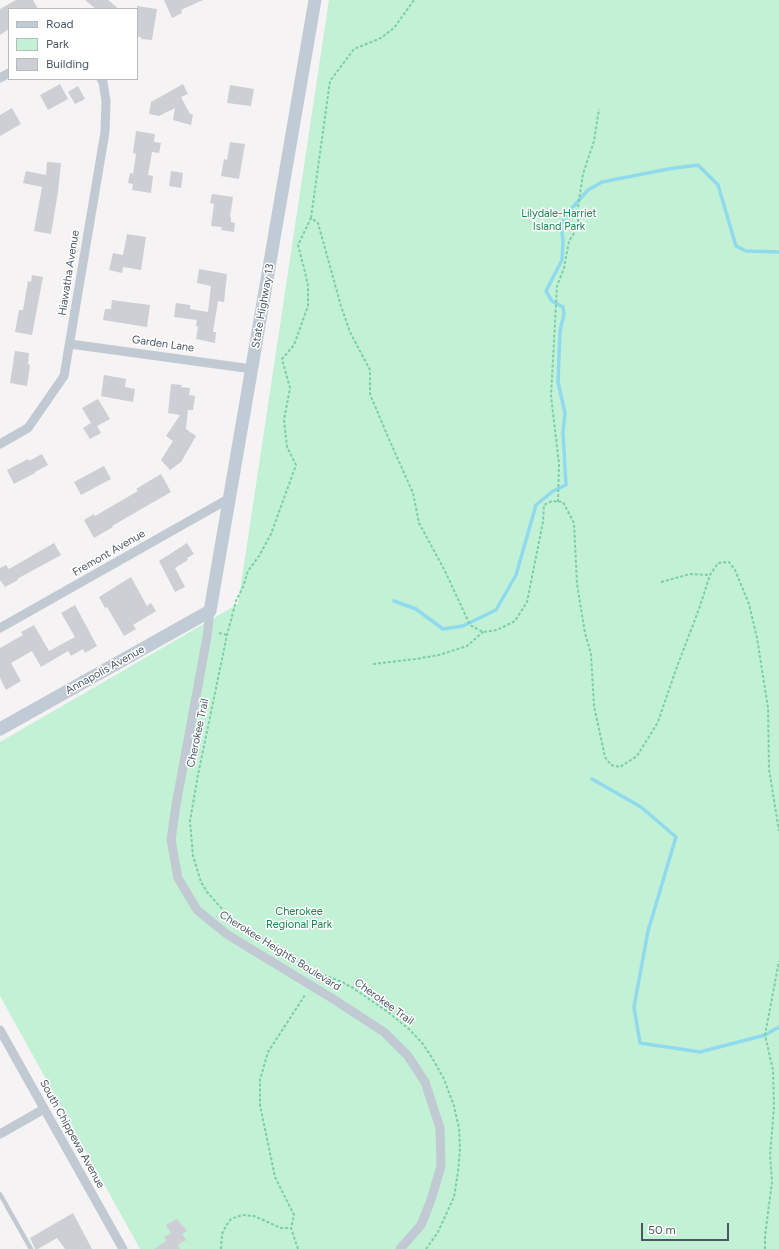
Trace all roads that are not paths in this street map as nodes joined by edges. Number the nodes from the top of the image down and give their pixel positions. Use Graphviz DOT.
graph roads {
  1 [pos="315,0"];
  2 [pos="102,80"];
  3 [pos="70,344"];
  4 [pos="252,369"];
  5 [pos="0,444"];
  6 [pos="230,498"];
  7 [pos="210,611"];
  8 [pos="0,628"];
  9 [pos="0,729"];
  10 [pos="0,1030"];
  11 [pos="44,1109"];
  12 [pos="0,1134"];
  13 [pos="0,1194"];
  14 [pos="31,1249"];
  15 [pos="123,1249"];
  16 [pos="400,1249"];
  1 -- 4 [label="street, State Highway 13"];
  2 -- 3 [label="street, Hiawatha Avenue"];
  3 -- 4 [label="street, Garden Lane"];
  3 -- 5 [label="street, Hiawatha Avenue"];
  4 -- 6 [label="street, State Highway 13"];
  6 -- 7 [label="street, State Highway 13"];
  6 -- 8 [label="street, Fremont Avenue"];
  7 -- 9 [label="street, Annapolis Avenue"];
  7 -- 16 [label="street, Cherokee Heights Boulevard"];
  10 -- 11 [label="street, South Chippewa Avenue"];
  11 -- 12 [label="street"];
  11 -- 15 [label="street, South Chippewa Avenue"];
  13 -- 14 [label="lane"];
}
